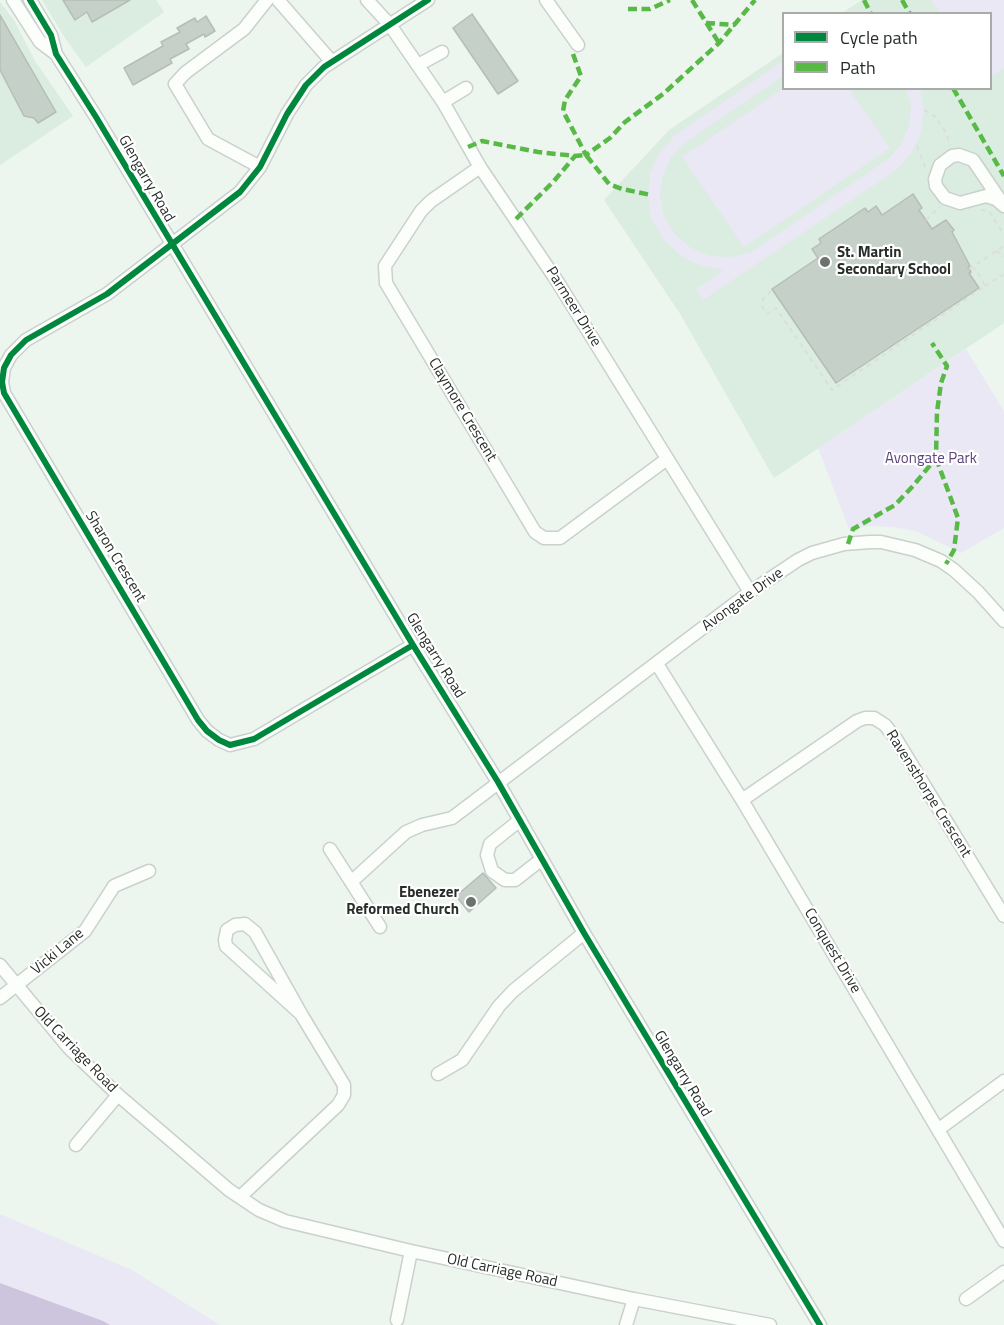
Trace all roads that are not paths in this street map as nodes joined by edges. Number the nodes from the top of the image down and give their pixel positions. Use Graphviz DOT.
graph roads {
  1 [pos="13,0"];
  2 [pos="30,0"];
  3 [pos="267,0"];
  4 [pos="278,0"];
  5 [pos="368,0"];
  6 [pos="428,0"];
  7 [pos="546,0"];
  8 [pos="390,25"];
  9 [pos="578,45"];
  10 [pos="442,52"];
  11 [pos="56,54"];
  12 [pos="332,62"];
  13 [pos="418,65"];
  14 [pos="466,88"];
  15 [pos="443,102"];
  16 [pos="260,167"];
  17 [pos="480,167"];
  18 [pos="1004,206"];
  19 [pos="170,243"];
  20 [pos="667,459"];
  21 [pos="750,592"];
  22 [pos="1004,621"];
  23 [pos="413,645"];
  24 [pos="657,664"];
  25 [pos="498,782"];
  26 [pos="742,801"];
  27 [pos="520,820"];
  28 [pos="330,849"];
  29 [pos="542,859"];
  30 [pos="149,871"];
  31 [pos="351,882"];
  32 [pos="1004,916"];
  33 [pos="380,927"];
  34 [pos="584,933"];
  35 [pos="0,965"];
  36 [pos="16,986"];
  37 [pos="0,998"];
  38 [pos="301,1014"];
  39 [pos="438,1074"];
  40 [pos="1004,1081"];
  41 [pos="118,1095"];
  42 [pos="939,1129"];
  43 [pos="76,1145"];
  44 [pos="240,1197"];
  45 [pos="1004,1241"];
  46 [pos="411,1251"];
  47 [pos="1004,1272"];
  48 [pos="634,1299"];
  49 [pos="966,1299"];
  50 [pos="397,1320"];
  51 [pos="813,1323"];
  52 [pos="626,1325"];
  53 [pos="770,1325"];
  1 -- 11 [label="street, Glengarry Road"];
  2 -- 11 [label="street, Glengarry Road"];
  3 -- 16 [label="street"];
  4 -- 12 [label="street"];
  5 -- 8 [label="street, Parmeer Drive"];
  6 -- 8 [label="street"];
  7 -- 9 [label="street"];
  8 -- 12 [label="street"];
  8 -- 13 [label="street, Parmeer Drive"];
  10 -- 13 [label="street"];
  11 -- 19 [label="street, Glengarry Road"];
  12 -- 16 [label="street"];
  13 -- 15 [label="street, Parmeer Drive"];
  14 -- 15 [label="street"];
  15 -- 17 [label="street, Parmeer Drive"];
  16 -- 19 [label="street"];
  17 -- 20 [label="street, Parmeer Drive"];
  17 -- 20 [label="street, Claymore Crescent"];
  18 -- 18 [label="street"];
  19 -- 23 [label="street, Glengarry Road"];
  19 -- 23 [label="street, Sharon Crescent"];
  20 -- 21 [label="street, Parmeer Drive"];
  21 -- 22 [label="street, Avongate Drive"];
  21 -- 24 [label="street, Avongate Drive"];
  23 -- 25 [label="street, Glengarry Road"];
  24 -- 25 [label="street, Avongate Drive"];
  24 -- 26 [label="street, Conquest Drive"];
  25 -- 27 [label="street, Glengarry Road"];
  25 -- 31 [label="street, Avongate Drive"];
  26 -- 32 [label="street, Ravensthorpe Crescent"];
  26 -- 42 [label="street, Conquest Drive"];
  27 -- 29 [label="street, Glengarry Road"];
  27 -- 29 [label="street"];
  28 -- 31 [label="street"];
  29 -- 34 [label="street, Glengarry Road"];
  30 -- 36 [label="street, Vicki Lane"];
  31 -- 33 [label="street"];
  34 -- 39 [label="street"];
  34 -- 51 [label="street, Glengarry Road"];
  35 -- 36 [label="street, Old Carriage Road"];
  36 -- 37 [label="street, Vicki Lane"];
  36 -- 41 [label="street, Old Carriage Road"];
  38 -- 38 [label="street"];
  38 -- 44 [label="street"];
  40 -- 42 [label="street"];
  41 -- 43 [label="street"];
  41 -- 44 [label="street, Old Carriage Road"];
  42 -- 45 [label="street, Conquest Drive"];
  44 -- 46 [label="street, Old Carriage Road"];
  46 -- 48 [label="street, Old Carriage Road"];
  46 -- 50 [label="street"];
  47 -- 49 [label="street"];
  48 -- 52 [label="street"];
  48 -- 53 [label="street, Old Carriage Road"];
}
